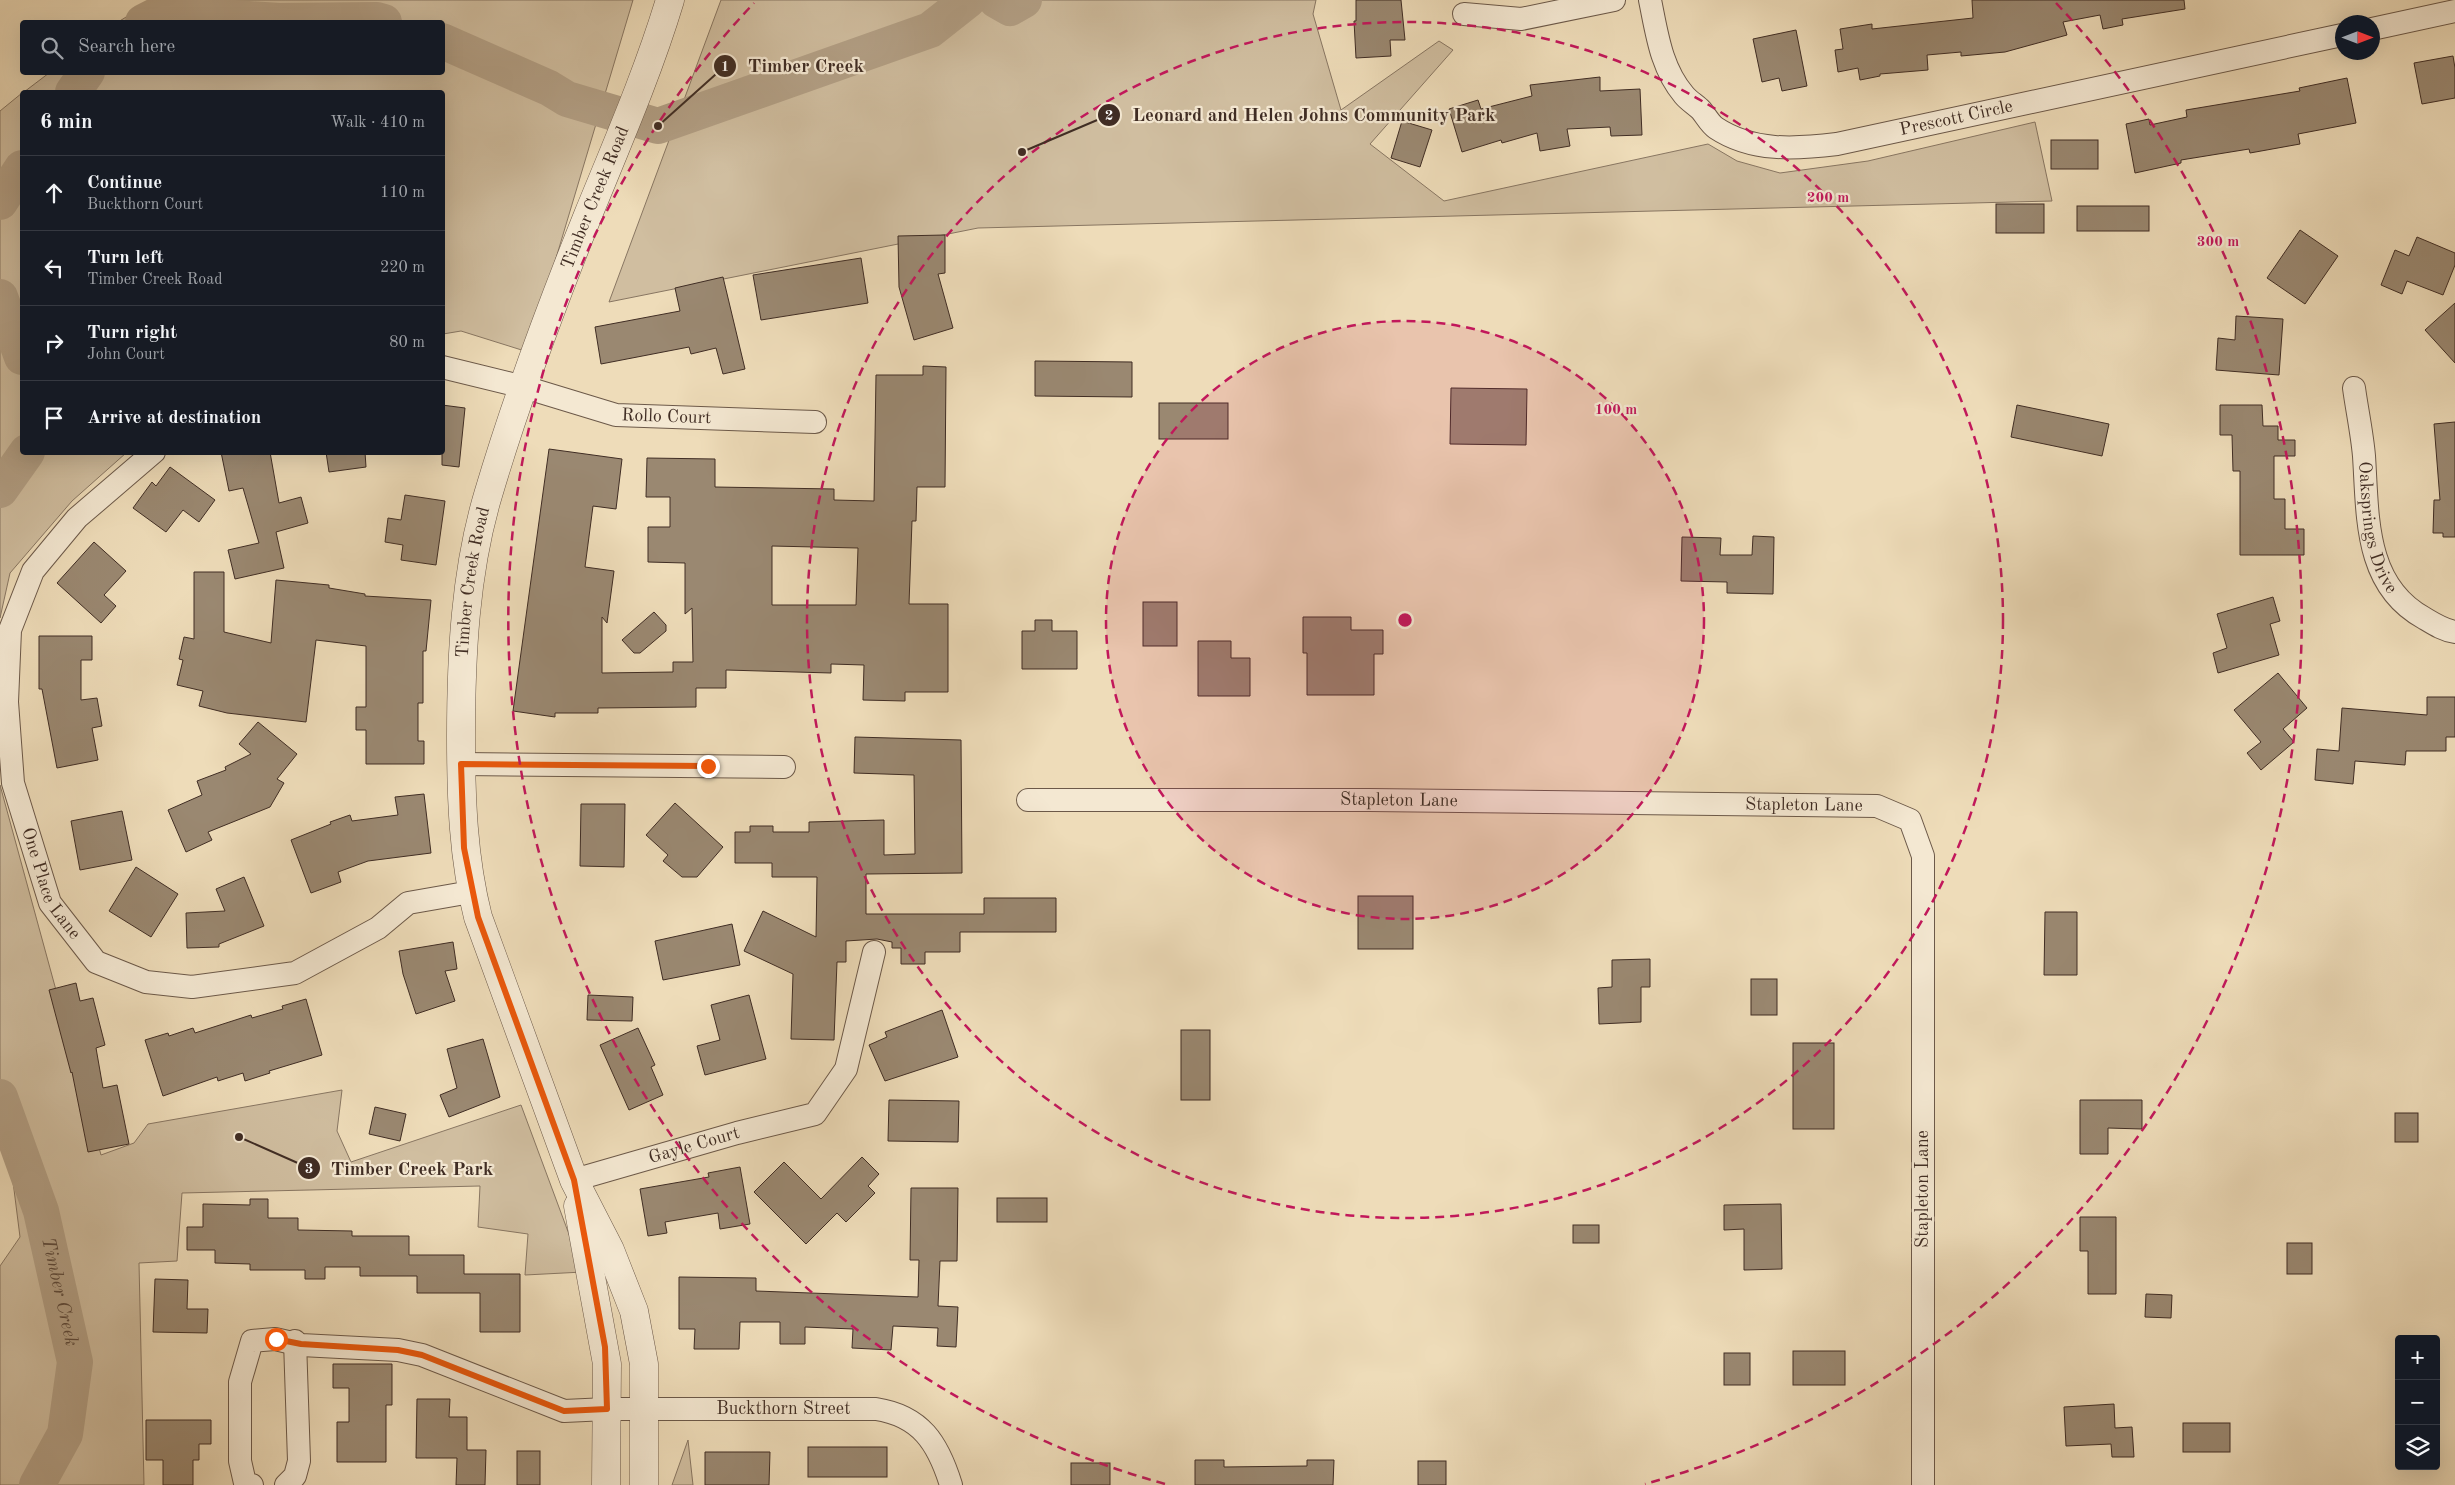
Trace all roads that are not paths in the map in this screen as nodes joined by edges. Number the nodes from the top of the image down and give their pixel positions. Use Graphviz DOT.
graph roads {
  1 [pos="1614,0"];
  2 [pos="1650,0"];
  3 [pos="666,11"];
  4 [pos="2455,11"];
  5 [pos="1464,14"];
  6 [pos="2380,26"];
  7 [pos="2335,37"];
  8 [pos="445,368"];
  9 [pos="524,387"];
  10 [pos="2354,388"];
  11 [pos="815,422"];
  12 [pos="150,455"];
  13 [pos="2455,632"];
  14 [pos="461,764"];
  15 [pos="784,767"];
  16 [pos="1028,800"];
  17 [pos="471,892"];
  18 [pos="874,952"];
  19 [pos="574,1180"];
  20 [pos="295,1342"];
  21 [pos="607,1409"];
  22 [pos="644,1409"];
  23 [pos="252,1485"];
  24 [pos="286,1485"];
  25 [pos="606,1485"];
  26 [pos="644,1485"];
  27 [pos="951,1485"];
  28 [pos="1923,1485"];
  1 -- 5 [label="street"];
  2 -- 7 [label="street, Prescott Circle"];
  3 -- 9 [label="street, Timber Creek Road"];
  4 -- 6 [label="street"];
  8 -- 9 [label="street"];
  9 -- 11 [label="street, Rollo Court"];
  9 -- 14 [label="street, Timber Creek Road"];
  10 -- 13 [label="street, Oaksprings Drive"];
  12 -- 17 [label="street, One Place Lane"];
  14 -- 15 [label="street"];
  14 -- 17 [label="street, Timber Creek Road"];
  16 -- 28 [label="street, Stapleton Lane"];
  17 -- 19 [label="street, Timber Creek Road"];
  18 -- 19 [label="street, Gayle Court"];
  19 -- 21 [label="street, Timber Creek Road"];
  19 -- 22 [label="street, Timber Creek Road"];
  20 -- 21 [label="street, Buckthorn Street"];
  20 -- 23 [label="street, Buckthorn Street"];
  20 -- 24 [label="street"];
  21 -- 22 [label="street, Buckthorn Street"];
  21 -- 25 [label="street, Timber Creek Road"];
  22 -- 26 [label="street, Timber Creek Road"];
  22 -- 27 [label="street, Buckthorn Street"];
}
